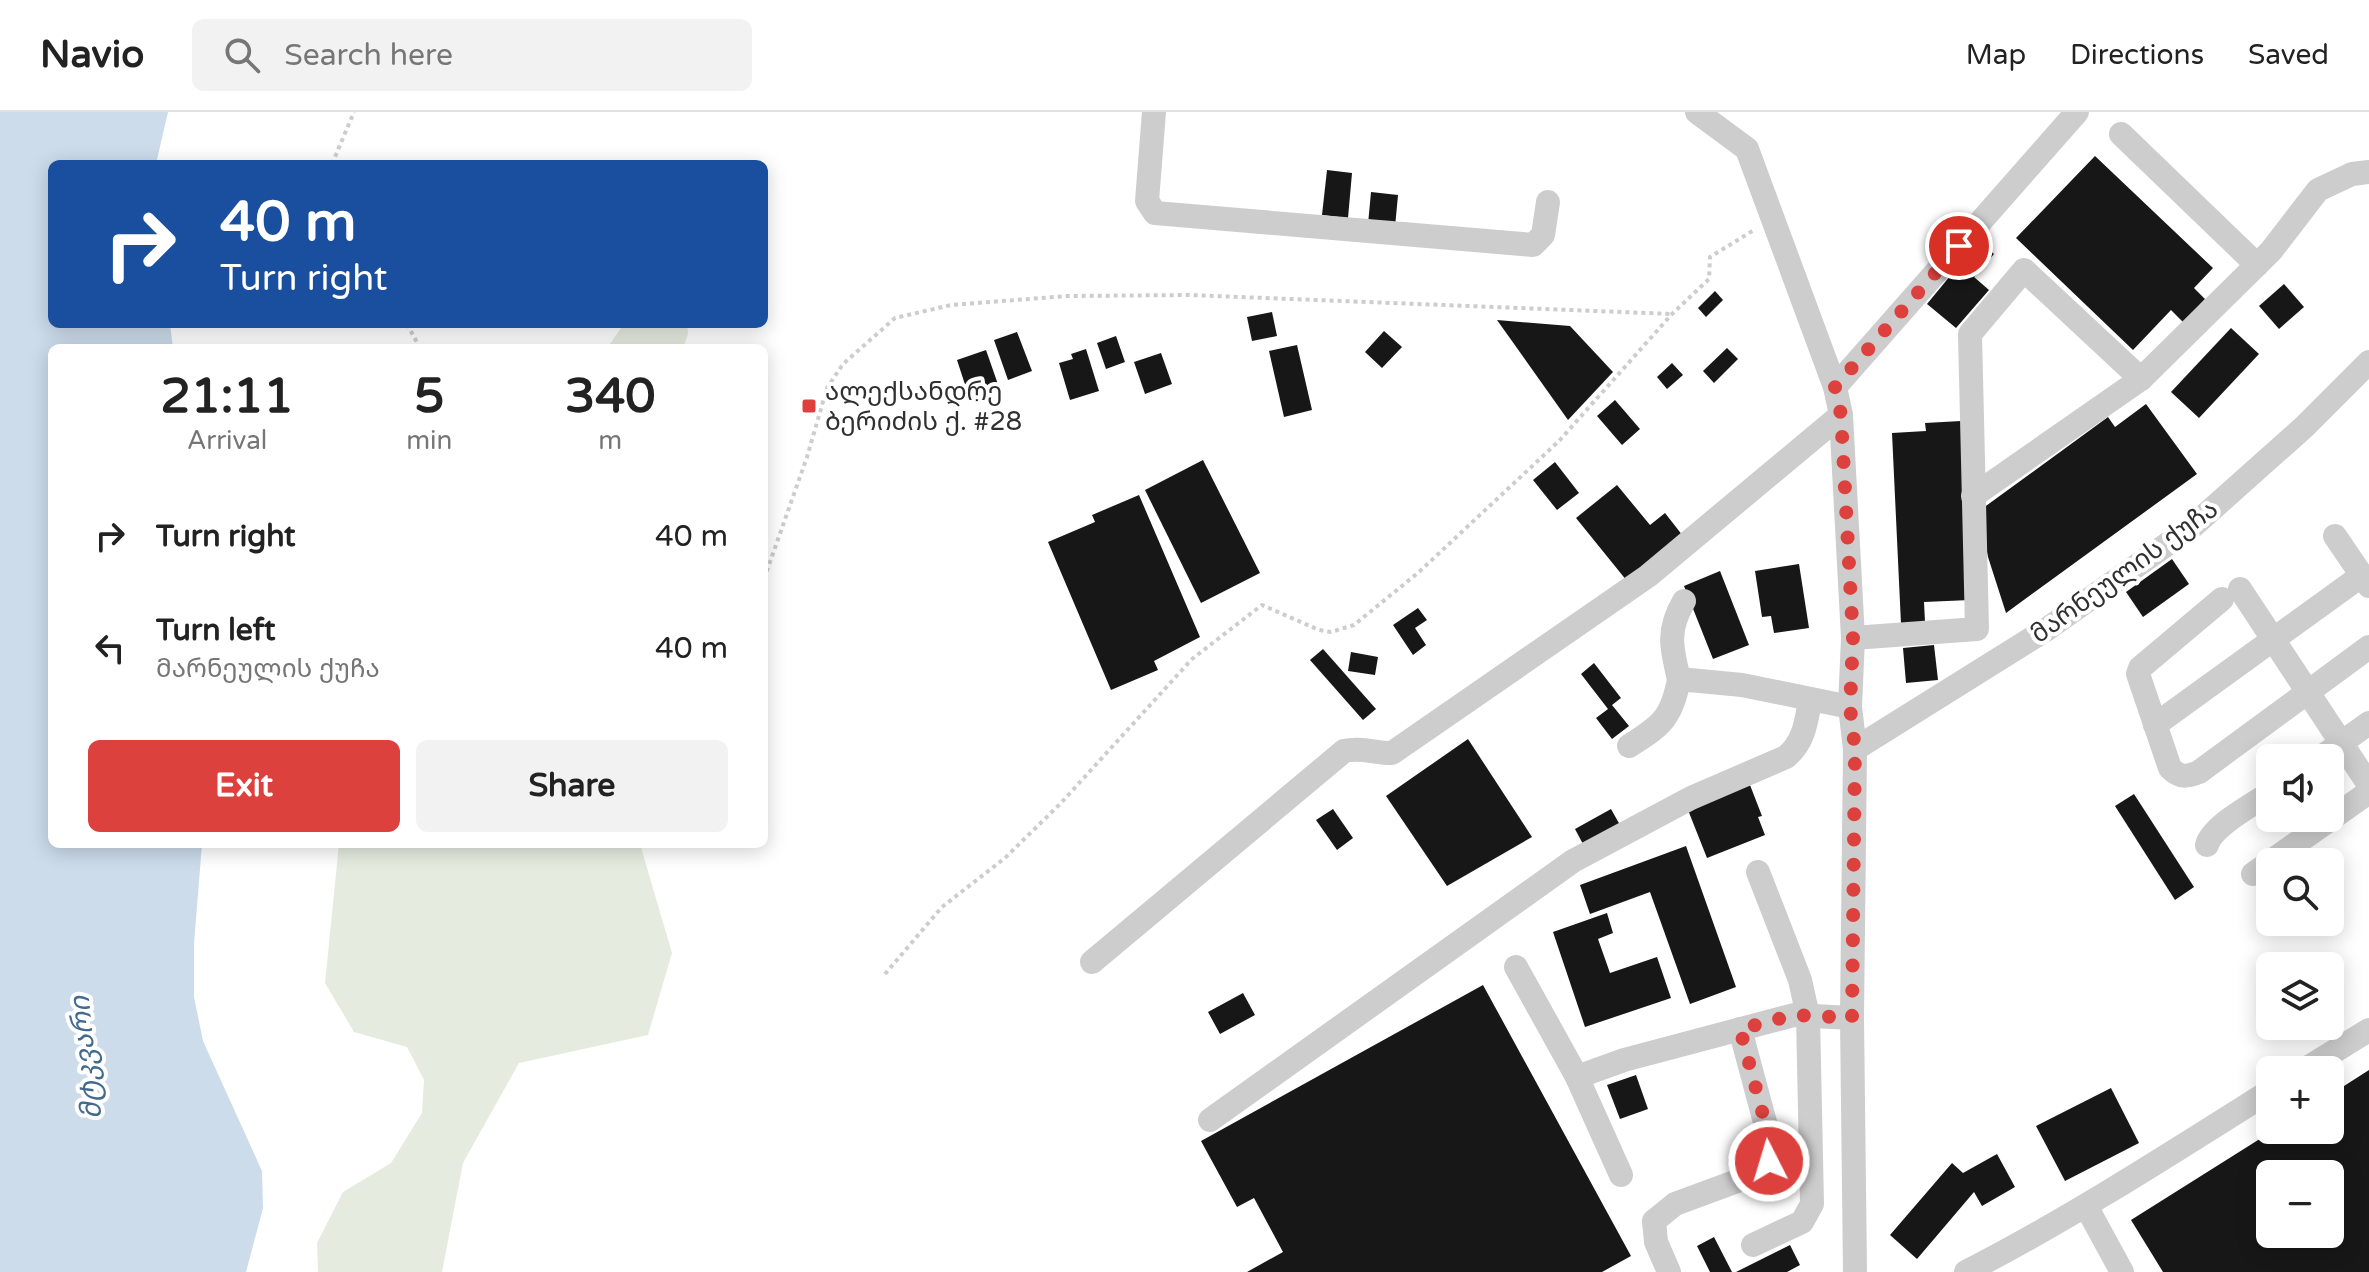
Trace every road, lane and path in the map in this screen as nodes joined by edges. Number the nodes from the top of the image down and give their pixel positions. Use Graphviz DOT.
graph roads {
  1 [pos="354,112"];
  2 [pos="1154,112"];
  3 [pos="1697,112"];
  4 [pos="2077,112"];
  5 [pos="2121,134"];
  6 [pos="334,160"];
  7 [pos="2369,172"];
  8 [pos="1548,202"];
  9 [pos="1775,218"];
  10 [pos="2257,265"];
  11 [pos="1672,314"];
  12 [pos="2369,362"];
  13 [pos="2141,379"];
  14 [pos="1835,387"];
  15 [pos="1841,415"];
  16 [pos="1973,496"];
  17 [pos="2335,536"];
  18 [pos="768,568"];
  19 [pos="2365,581"];
  20 [pos="1684,601"];
  21 [pos="1853,638"];
  22 [pos="2275,639"];
  23 [pos="2369,647"];
  24 [pos="1679,679"];
  25 [pos="2307,692"];
  26 [pos="1810,701"];
  27 [pos="1850,707"];
  28 [pos="2369,723"];
  29 [pos="2155,725"];
  30 [pos="2342,743"];
  31 [pos="1629,746"];
  32 [pos="1855,749"];
  33 [pos="2369,785"];
  34 [pos="2369,792"];
  35 [pos="2256,803"];
  36 [pos="2207,845"];
  37 [pos="1758,872"];
  38 [pos="2253,874"];
  39 [pos="1092,962"];
  40 [pos="1516,967"];
  41 [pos="885,974"];
  42 [pos="1808,1016"];
  43 [pos="1852,1018"];
  44 [pos="1740,1029"];
  45 [pos="2369,1030"];
  46 [pos="2327,1056"];
  47 [pos="1577,1077"];
  48 [pos="2256,1100"];
  49 [pos="1210,1120"];
  50 [pos="1621,1175"];
  51 [pos="2086,1206"];
  52 [pos="1753,1245"];
  53 [pos="1669,1272"];
  54 [pos="1855,1272"];
  55 [pos="1966,1272"];
  56 [pos="2122,1272"];
  1 -- 6 [label="path"];
  2 -- 8 [label="street"];
  3 -- 9 [label="street"];
  4 -- 14 [label="street"];
  5 -- 10 [label="street"];
  7 -- 10 [label="street"];
  9 -- 11 [label="path"];
  9 -- 14 [label="street"];
  10 -- 13 [label="street"];
  11 -- 18 [label="path"];
  11 -- 41 [label="path"];
  12 -- 32 [label="street, მარნეულის ქუჩა"];
  13 -- 16 [label="street"];
  13 -- 16 [label="street"];
  14 -- 15 [label="street"];
  15 -- 21 [label="street"];
  15 -- 39 [label="street"];
  16 -- 21 [label="street"];
  17 -- 19 [label="street"];
  19 -- 22 [label="street"];
  20 -- 24 [label="street"];
  21 -- 27 [label="street"];
  22 -- 25 [label="street"];
  22 -- 29 [label="street"];
  22 -- 29 [label="street"];
  23 -- 25 [label="street"];
  24 -- 26 [label="street"];
  24 -- 31 [label="street"];
  25 -- 29 [label="street"];
  25 -- 30 [label="street"];
  26 -- 27 [label="street"];
  26 -- 49 [label="street"];
  27 -- 32 [label="street"];
  28 -- 30 [label="street"];
  30 -- 33 [label="street"];
  32 -- 43 [label="street"];
  34 -- 38 [label="street"];
  35 -- 36 [label="street"];
  37 -- 42 [label="street"];
  40 -- 47 [label="street"];
  42 -- 43 [label="street"];
  42 -- 44 [label="street"];
  42 -- 52 [label="street"];
  43 -- 54 [label="street"];
  44 -- 47 [label="street"];
  44 -- 53 [label="street"];
  45 -- 46 [label="street"];
  47 -- 50 [label="street"];
  48 -- 51 [label="street"];
  51 -- 55 [label="street"];
  51 -- 56 [label="street"];
}
